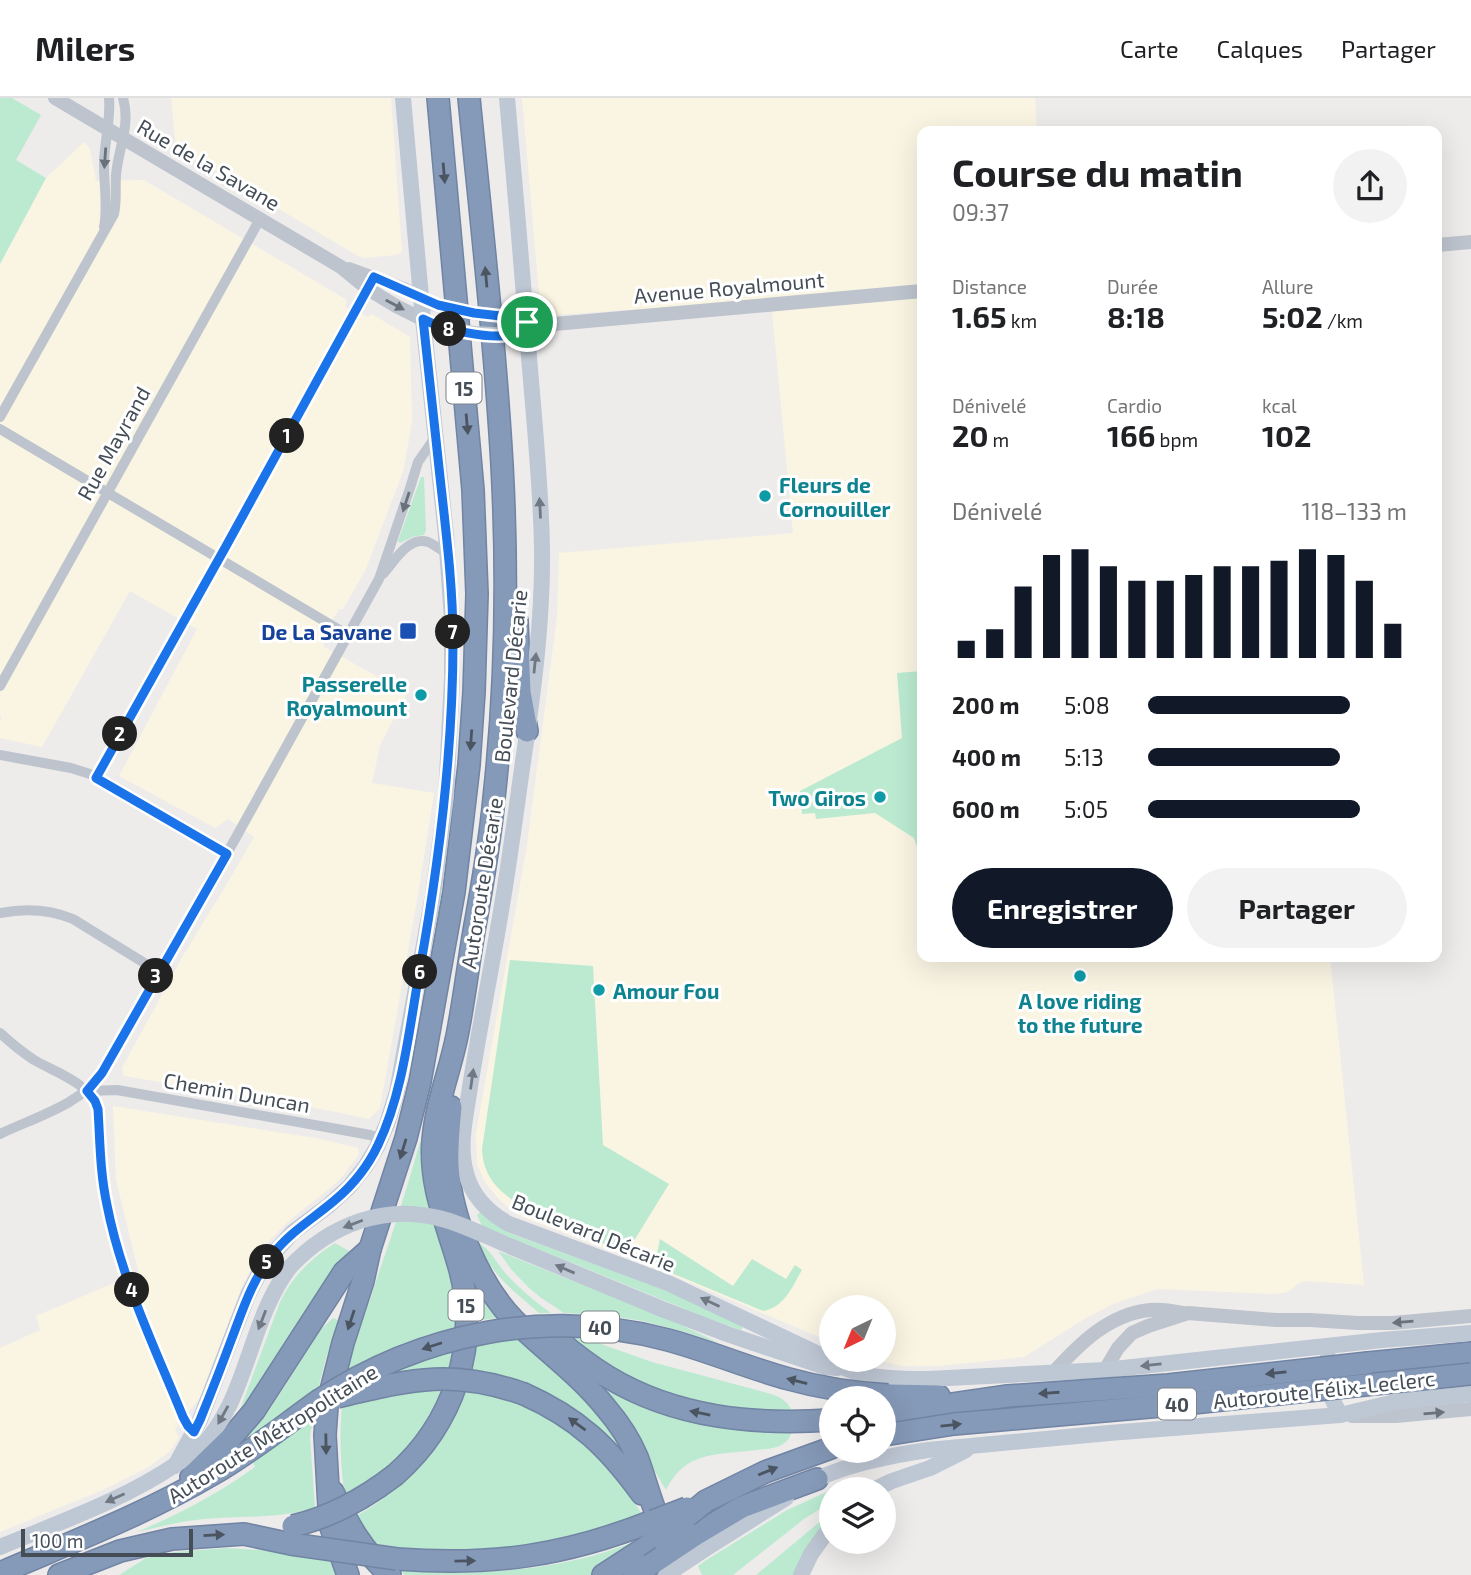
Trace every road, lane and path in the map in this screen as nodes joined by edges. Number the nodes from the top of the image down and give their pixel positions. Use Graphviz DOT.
graph roads {
  1 [pos="55,98"];
  2 [pos="109,98"];
  3 [pos="123,98"];
  4 [pos="403,98"];
  5 [pos="469,98"];
  6 [pos="507,98"];
  7 [pos="438,100"];
  8 [pos="108,130"];
  9 [pos="123,138"];
  10 [pos="260,219"];
  11 [pos="103,233"];
  12 [pos="1471,242"];
  13 [pos="1442,245"];
  14 [pos="371,283"];
  15 [pos="917,291"];
  16 [pos="427,301"];
  17 [pos="429,322"];
  18 [pos="526,326"];
  19 [pos="0,417"];
  20 [pos="0,429"];
  21 [pos="436,436"];
  22 [pos="107,492"];
  23 [pos="448,554"];
  24 [pos="219,559"];
  25 [pos="379,579"];
  26 [pos="505,593"];
  27 [pos="348,635"];
  28 [pos="0,686"];
  29 [pos="527,731"];
  30 [pos="0,755"];
  31 [pos="96,778"];
  32 [pos="227,854"];
  33 [pos="0,913"];
  34 [pos="159,972"];
  35 [pos="0,1032"];
  36 [pos="456,1038"];
  37 [pos="87,1091"];
  38 [pos="0,1134"];
  39 [pos="381,1139"];
  40 [pos="370,1249"];
  41 [pos="472,1253"];
  42 [pos="1188,1313"];
  43 [pos="1471,1317"];
  44 [pos="1471,1333"];
  45 [pos="1335,1346"];
  46 [pos="1471,1353"];
  47 [pos="819,1354"];
  48 [pos="819,1365"];
  49 [pos="1105,1370"];
  50 [pos="861,1372"];
  51 [pos="1053,1373"];
  52 [pos="1471,1374"];
  53 [pos="1471,1394"];
  54 [pos="1008,1396"];
  55 [pos="318,1401"];
  56 [pos="1471,1409"];
  57 [pos="896,1412"];
  58 [pos="1340,1415"];
  59 [pos="819,1420"];
  60 [pos="194,1432"];
  61 [pos="896,1433"];
  62 [pos="1109,1433"];
  63 [pos="974,1447"];
  64 [pos="819,1452"];
  65 [pos="175,1465"];
  66 [pos="817,1479"];
  67 [pos="896,1480"];
  68 [pos="328,1481"];
  69 [pos="170,1496"];
  70 [pos="706,1501"];
  71 [pos="244,1534"];
  72 [pos="819,1542"];
  73 [pos="0,1547"];
  74 [pos="644,1568"];
  75 [pos="0,1573"];
  76 [pos="59,1575"];
  77 [pos="348,1575"];
  78 [pos="390,1575"];
  79 [pos="603,1575"];
  80 [pos="801,1575"];
  1 -- 8 [label="street, Rue de la Savane"];
  2 -- 8 [label="street"];
  3 -- 9 [label="street"];
  4 -- 16 [label="main road"];
  26 -- 5 [label="highway, Autoroute Décarie / 15, one-way"];
  6 -- 18 [label="main road, Boulevard Décarie"];
  7 -- 40 [label="highway, Autoroute Décarie / 15, one-way"];
  8 -- 9 [label="street, Rue de la Savane"];
  8 -- 11 [label="street, one-way"];
  9 -- 10 [label="street, Rue de la Savane"];
  9 -- 11 [label="street"];
  10 -- 14 [label="street, Rue de la Savane"];
  10 -- 22 [label="street, Rue Mayrand"];
  11 -- 19 [label="street"];
  12 -- 13 [label="street"];
  14 -- 16 [label="street, Rue de la Savane"];
  14 -- 17 [label="street, Rue de la Savane, one-way"];
  14 -- 24 [label="street"];
  15 -- 18 [label="street, Avenue Royalmount"];
  16 -- 17 [label="main road"];
  16 -- 18 [label="street, Rue de la Savane, bridge"];
  17 -- 18 [label="street, Rue de la Savane, bridge"];
  17 -- 21 [label="main road"];
  29 -- 18 [label="main road, Boulevard Décarie, one-way"];
  20 -- 22 [label="street"];
  21 -- 23 [label="main road"];
  21 -- 25 [label="street, one-way"];
  22 -- 24 [label="street"];
  22 -- 28 [label="street, Rue Mayrand"];
  23 -- 25 [label="street"];
  23 -- 39 [label="main road"];
  24 -- 27 [label="street"];
  24 -- 31 [label="street"];
  25 -- 27 [label="street"];
  26 -- 29 [label="highway"];
  26 -- 36 [label="highway, Autoroute Décarie / 15"];
  27 -- 32 [label="street"];
  47 -- 29 [label="main road, Boulevard Décarie, one-way"];
  30 -- 31 [label="street"];
  31 -- 32 [label="street"];
  32 -- 34 [label="street"];
  33 -- 34 [label="street"];
  34 -- 37 [label="street"];
  35 -- 37 [label="street"];
  36 -- 41 [label="highway"];
  36 -- 71 [label="highway, Autoroute Décarie / 15, bridge"];
  37 -- 38 [label="street"];
  37 -- 39 [label="street, Chemin Duncan"];
  37 -- 60 [label="street"];
  39 -- 60 [label="main road"];
  40 -- 68 [label="highway, Autoroute Décarie, one-way"];
  40 -- 69 [label="highway"];
  41 -- 55 [label="highway, one-way, bridge"];
  59 -- 41 [label="highway, one-way"];
  43 -- 42 [label="street, one-way"];
  42 -- 49 [label="street"];
  42 -- 51 [label="street"];
  44 -- 45 [label="main road, Boulevard Décarie"];
  45 -- 49 [label="main road, Boulevard Décarie, one-way"];
  45 -- 58 [label="main road"];
  46 -- 54 [label="highway, Autoroute Félix-Leclerc / 40, one-way, bridge"];
  48 -- 65 [label="main road, one-way, bridge"];
  49 -- 51 [label="main road, Boulevard Décarie"];
  49 -- 62 [label="main road"];
  50 -- 51 [label="main road, Boulevard Décarie"];
  61 -- 52 [label="highway, Autoroute Félix-Leclerc / 40, one-way, bridge"];
  53 -- 58 [label="main road"];
  54 -- 55 [label="highway, Autoroute Métropolitaine / 40, one-way, bridge"];
  54 -- 57 [label="highway"];
  55 -- 69 [label="highway, Autoroute Métropolitaine / 40"];
  58 -- 56 [label="street, one-way"];
  58 -- 62 [label="main road"];
  60 -- 65 [label="main road"];
  62 -- 63 [label="main road"];
  63 -- 66 [label="main road"];
  63 -- 67 [label="main road"];
  70 -- 64 [label="highway, one-way"];
  65 -- 73 [label="main road, one-way"];
  66 -- 74 [label="highway, bridge"];
  68 -- 77 [label="highway, Autoroute Décarie"];
  68 -- 78 [label="highway"];
  69 -- 75 [label="highway, Autoroute Métropolitaine"];
  71 -- 70 [label="highway, Autoroute Métropolitaine, one-way, bridge"];
  70 -- 74 [label="highway, bridge"];
  76 -- 71 [label="highway, Autoroute Métropolitaine / 15, one-way"];
  72 -- 80 [label="main road"];
  74 -- 79 [label="highway"];
}
